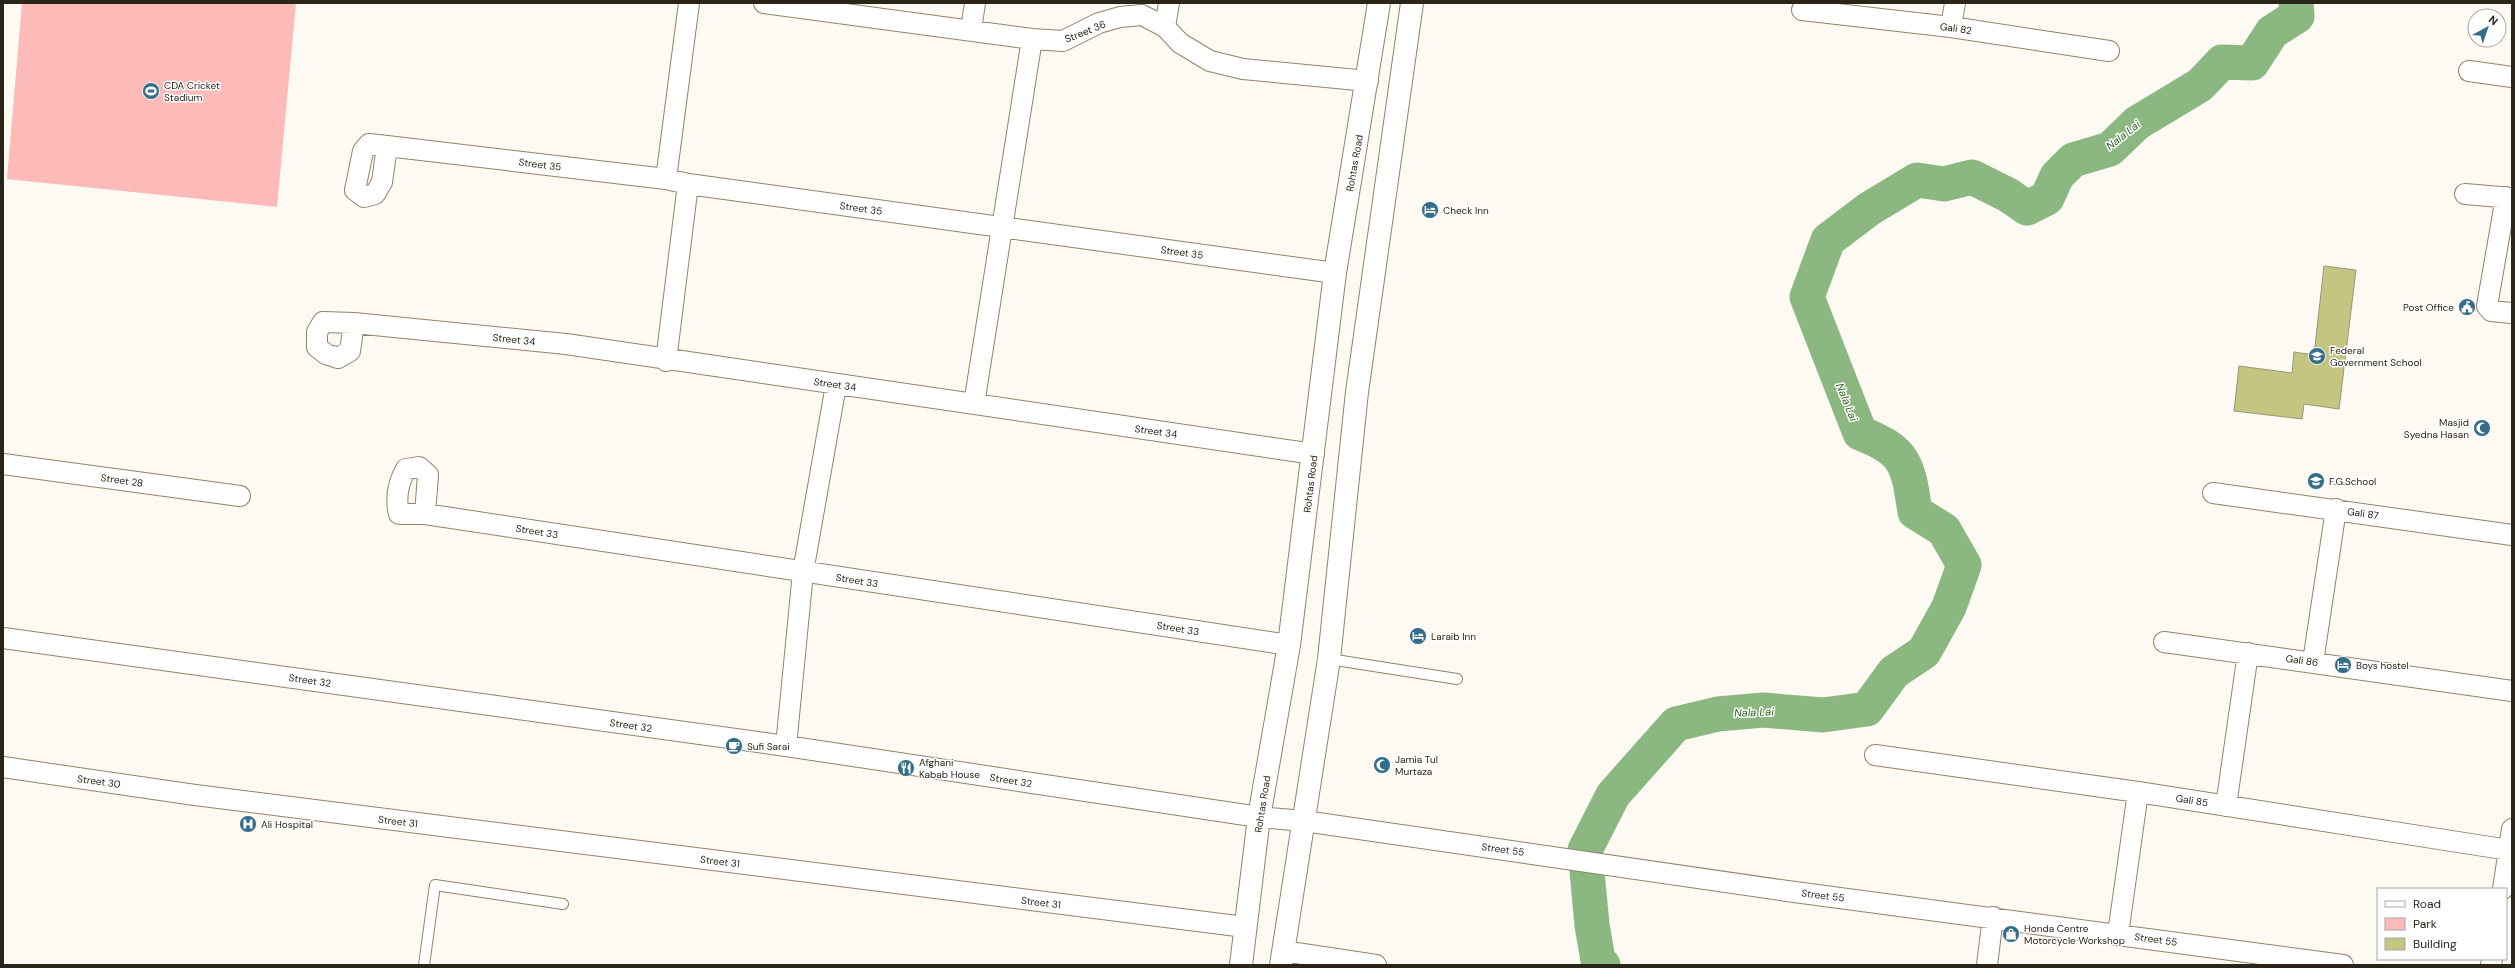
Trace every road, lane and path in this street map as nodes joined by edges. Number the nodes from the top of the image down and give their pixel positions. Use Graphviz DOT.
graph roads {
  1 [pos="689,3"];
  2 [pos="764,3"];
  3 [pos="975,3"];
  4 [pos="1169,3"];
  5 [pos="1379,3"];
  6 [pos="1412,3"];
  7 [pos="1955,3"];
  8 [pos="786,5"];
  9 [pos="1802,10"];
  10 [pos="1165,27"];
  11 [pos="1951,27"];
  12 [pos="971,30"];
  13 [pos="1032,39"];
  14 [pos="2109,51"];
  15 [pos="2469,71"];
  16 [pos="2512,77"];
  17 [pos="1368,81"];
  18 [pos="387,146"];
  19 [pos="666,179"];
  20 [pos="688,184"];
  21 [pos="2465,194"];
  22 [pos="2509,198"];
  23 [pos="1001,228"];
  24 [pos="1335,273"];
  25 [pos="2512,313"];
  26 [pos="354,323"];
  27 [pos="666,361"];
  28 [pos="836,385"];
  29 [pos="974,404"];
  30 [pos="1314,454"];
  31 [pos="3,464"];
  32 [pos="2213,493"];
  33 [pos="240,496"];
  34 [pos="2336,509"];
  35 [pos="425,514"];
  36 [pos="2512,535"];
  37 [pos="803,572"];
  38 [pos="3,638"];
  39 [pos="2164,642"];
  40 [pos="1289,645"];
  41 [pos="2248,653"];
  42 [pos="1329,660"];
  43 [pos="2314,662"];
  44 [pos="1457,679"];
  45 [pos="2512,691"];
  46 [pos="786,746"];
  47 [pos="1875,755"];
  48 [pos="3,766"];
  49 [pos="2138,792"];
  50 [pos="195,795"];
  51 [pos="2226,806"];
  52 [pos="1259,817"];
  53 [pos="1304,821"];
  54 [pos="2511,835"];
  55 [pos="2503,888"];
  56 [pos="563,904"];
  57 [pos="1993,917"];
  58 [pos="1245,928"];
  59 [pos="2118,934"];
  60 [pos="1282,958"];
  61 [pos="424,965"];
  62 [pos="1241,965"];
  63 [pos="1376,965"];
  64 [pos="1987,965"];
  65 [pos="2343,965"];
  1 -- 19 [label="street"];
  2 -- 8 [label="street, Street 36"];
  3 -- 12 [label="street"];
  4 -- 10 [label="street"];
  5 -- 17 [label="main road, Rohtas Road"];
  6 -- 42 [label="main road"];
  7 -- 11 [label="street"];
  8 -- 12 [label="street, Street 36"];
  9 -- 11 [label="street, Gali 82"];
  10 -- 13 [label="street, Street 36"];
  10 -- 17 [label="street, Street 36"];
  11 -- 14 [label="street, Gali 82"];
  12 -- 13 [label="street, Street 36"];
  13 -- 23 [label="street"];
  15 -- 16 [label="street"];
  17 -- 24 [label="main road, Rohtas Road"];
  18 -- 19 [label="street, Street 35"];
  19 -- 20 [label="street, Street 35"];
  20 -- 23 [label="street, Street 35"];
  20 -- 27 [label="street"];
  21 -- 22 [label="street"];
  22 -- 25 [label="street"];
  23 -- 24 [label="street, Street 35"];
  23 -- 29 [label="street"];
  24 -- 30 [label="main road, Rohtas Road"];
  26 -- 27 [label="street, Street 34"];
  27 -- 28 [label="street, Street 34"];
  28 -- 29 [label="street, Street 34"];
  28 -- 37 [label="street"];
  29 -- 30 [label="street, Street 34"];
  30 -- 40 [label="main road, Rohtas Road"];
  31 -- 33 [label="street, Street 28"];
  32 -- 34 [label="street, Gali 87"];
  34 -- 36 [label="street, Gali 87"];
  34 -- 43 [label="street"];
  35 -- 37 [label="street, Street 33"];
  37 -- 40 [label="street, Street 33"];
  37 -- 46 [label="street"];
  38 -- 46 [label="street, Street 32"];
  39 -- 41 [label="street, Gali 86"];
  40 -- 52 [label="main road, Rohtas Road"];
  41 -- 43 [label="street, Gali 86"];
  41 -- 51 [label="street"];
  42 -- 44 [label="lane"];
  42 -- 53 [label="main road"];
  43 -- 45 [label="street, Gali 86"];
  46 -- 52 [label="street, Street 32"];
  47 -- 49 [label="street, Gali 85"];
  48 -- 50 [label="street, Street 30"];
  49 -- 51 [label="street, Gali 85"];
  49 -- 59 [label="street"];
  50 -- 58 [label="street, Street 31"];
  51 -- 54 [label="street, Gali 85"];
  52 -- 53 [label="street, Street 32"];
  52 -- 58 [label="main road, Rohtas Road"];
  53 -- 57 [label="street, Street 55"];
  53 -- 60 [label="main road"];
  54 -- 55 [label="street"];
  56 -- 61 [label="lane"];
  57 -- 59 [label="street, Street 55"];
  57 -- 64 [label="street"];
  58 -- 62 [label="main road, Rohtas Road"];
  59 -- 65 [label="street, Street 55"];
  60 -- 63 [label="street"];
}
